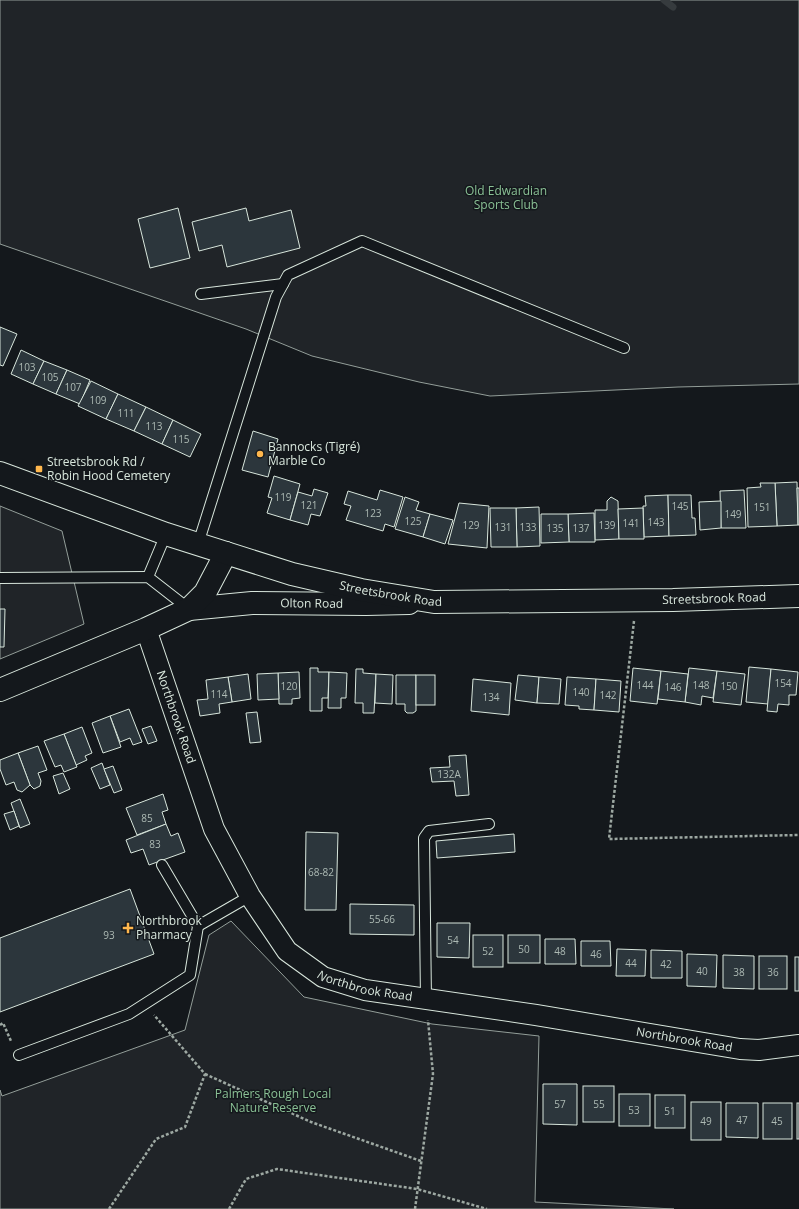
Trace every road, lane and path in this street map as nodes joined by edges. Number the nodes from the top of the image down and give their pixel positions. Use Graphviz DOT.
graph roads {
  1 [pos="283,284"];
  2 [pos="201,294"];
  3 [pos="624,348"];
  4 [pos="0,473"];
  5 [pos="166,534"];
  6 [pos="198,544"];
  7 [pos="226,553"];
  8 [pos="148,577"];
  9 [pos="0,578"];
  10 [pos="799,596"];
  11 [pos="637,601"];
  12 [pos="434,602"];
  13 [pos="189,609"];
  14 [pos="146,629"];
  15 [pos="0,690"];
  16 [pos="490,824"];
  17 [pos="799,835"];
  18 [pos="162,865"];
  19 [pos="250,896"];
  20 [pos="198,926"];
  21 [pos="426,1000"];
  22 [pos="144,1004"];
  23 [pos="0,1025"];
  24 [pos="799,1044"];
  25 [pos="18,1055"];
  26 [pos="205,1074"];
  27 [pos="421,1161"];
  28 [pos="417,1190"];
  29 [pos="108,1209"];
  30 [pos="229,1209"];
  31 [pos="415,1209"];
  32 [pos="488,1209"];
  1 -- 2 [label="lane"];
  1 -- 3 [label="lane"];
  1 -- 6 [label="lane"];
  4 -- 5 [label="main road, Streetsbrook Road"];
  5 -- 6 [label="main road, Streetsbrook Road"];
  5 -- 8 [label="lane"];
  6 -- 7 [label="main road, Streetsbrook Road"];
  7 -- 12 [label="main road, Streetsbrook Road"];
  7 -- 13 [label="main road, Olton Road"];
  8 -- 9 [label="lane"];
  8 -- 13 [label="lane"];
  10 -- 11 [label="main road, Streetsbrook Road"];
  11 -- 12 [label="main road, Streetsbrook Road"];
  11 -- 17 [label="path"];
  12 -- 13 [label="main road, Olton Road"];
  13 -- 14 [label="main road, Olton Road"];
  14 -- 15 [label="main road, Olton Road"];
  14 -- 19 [label="street, Northbrook Road"];
  16 -- 21 [label="lane"];
  18 -- 20 [label="lane"];
  19 -- 20 [label="lane"];
  19 -- 21 [label="street, Northbrook Road"];
  20 -- 22 [label="lane"];
  21 -- 24 [label="street, Northbrook Road"];
  21 -- 27 [label="path"];
  22 -- 25 [label="lane"];
  22 -- 26 [label="path"];
  23 -- 25 [label="path"];
  26 -- 27 [label="path"];
  26 -- 29 [label="path"];
  27 -- 28 [label="path"];
  28 -- 30 [label="path"];
  28 -- 31 [label="path"];
  28 -- 32 [label="path"];
}
